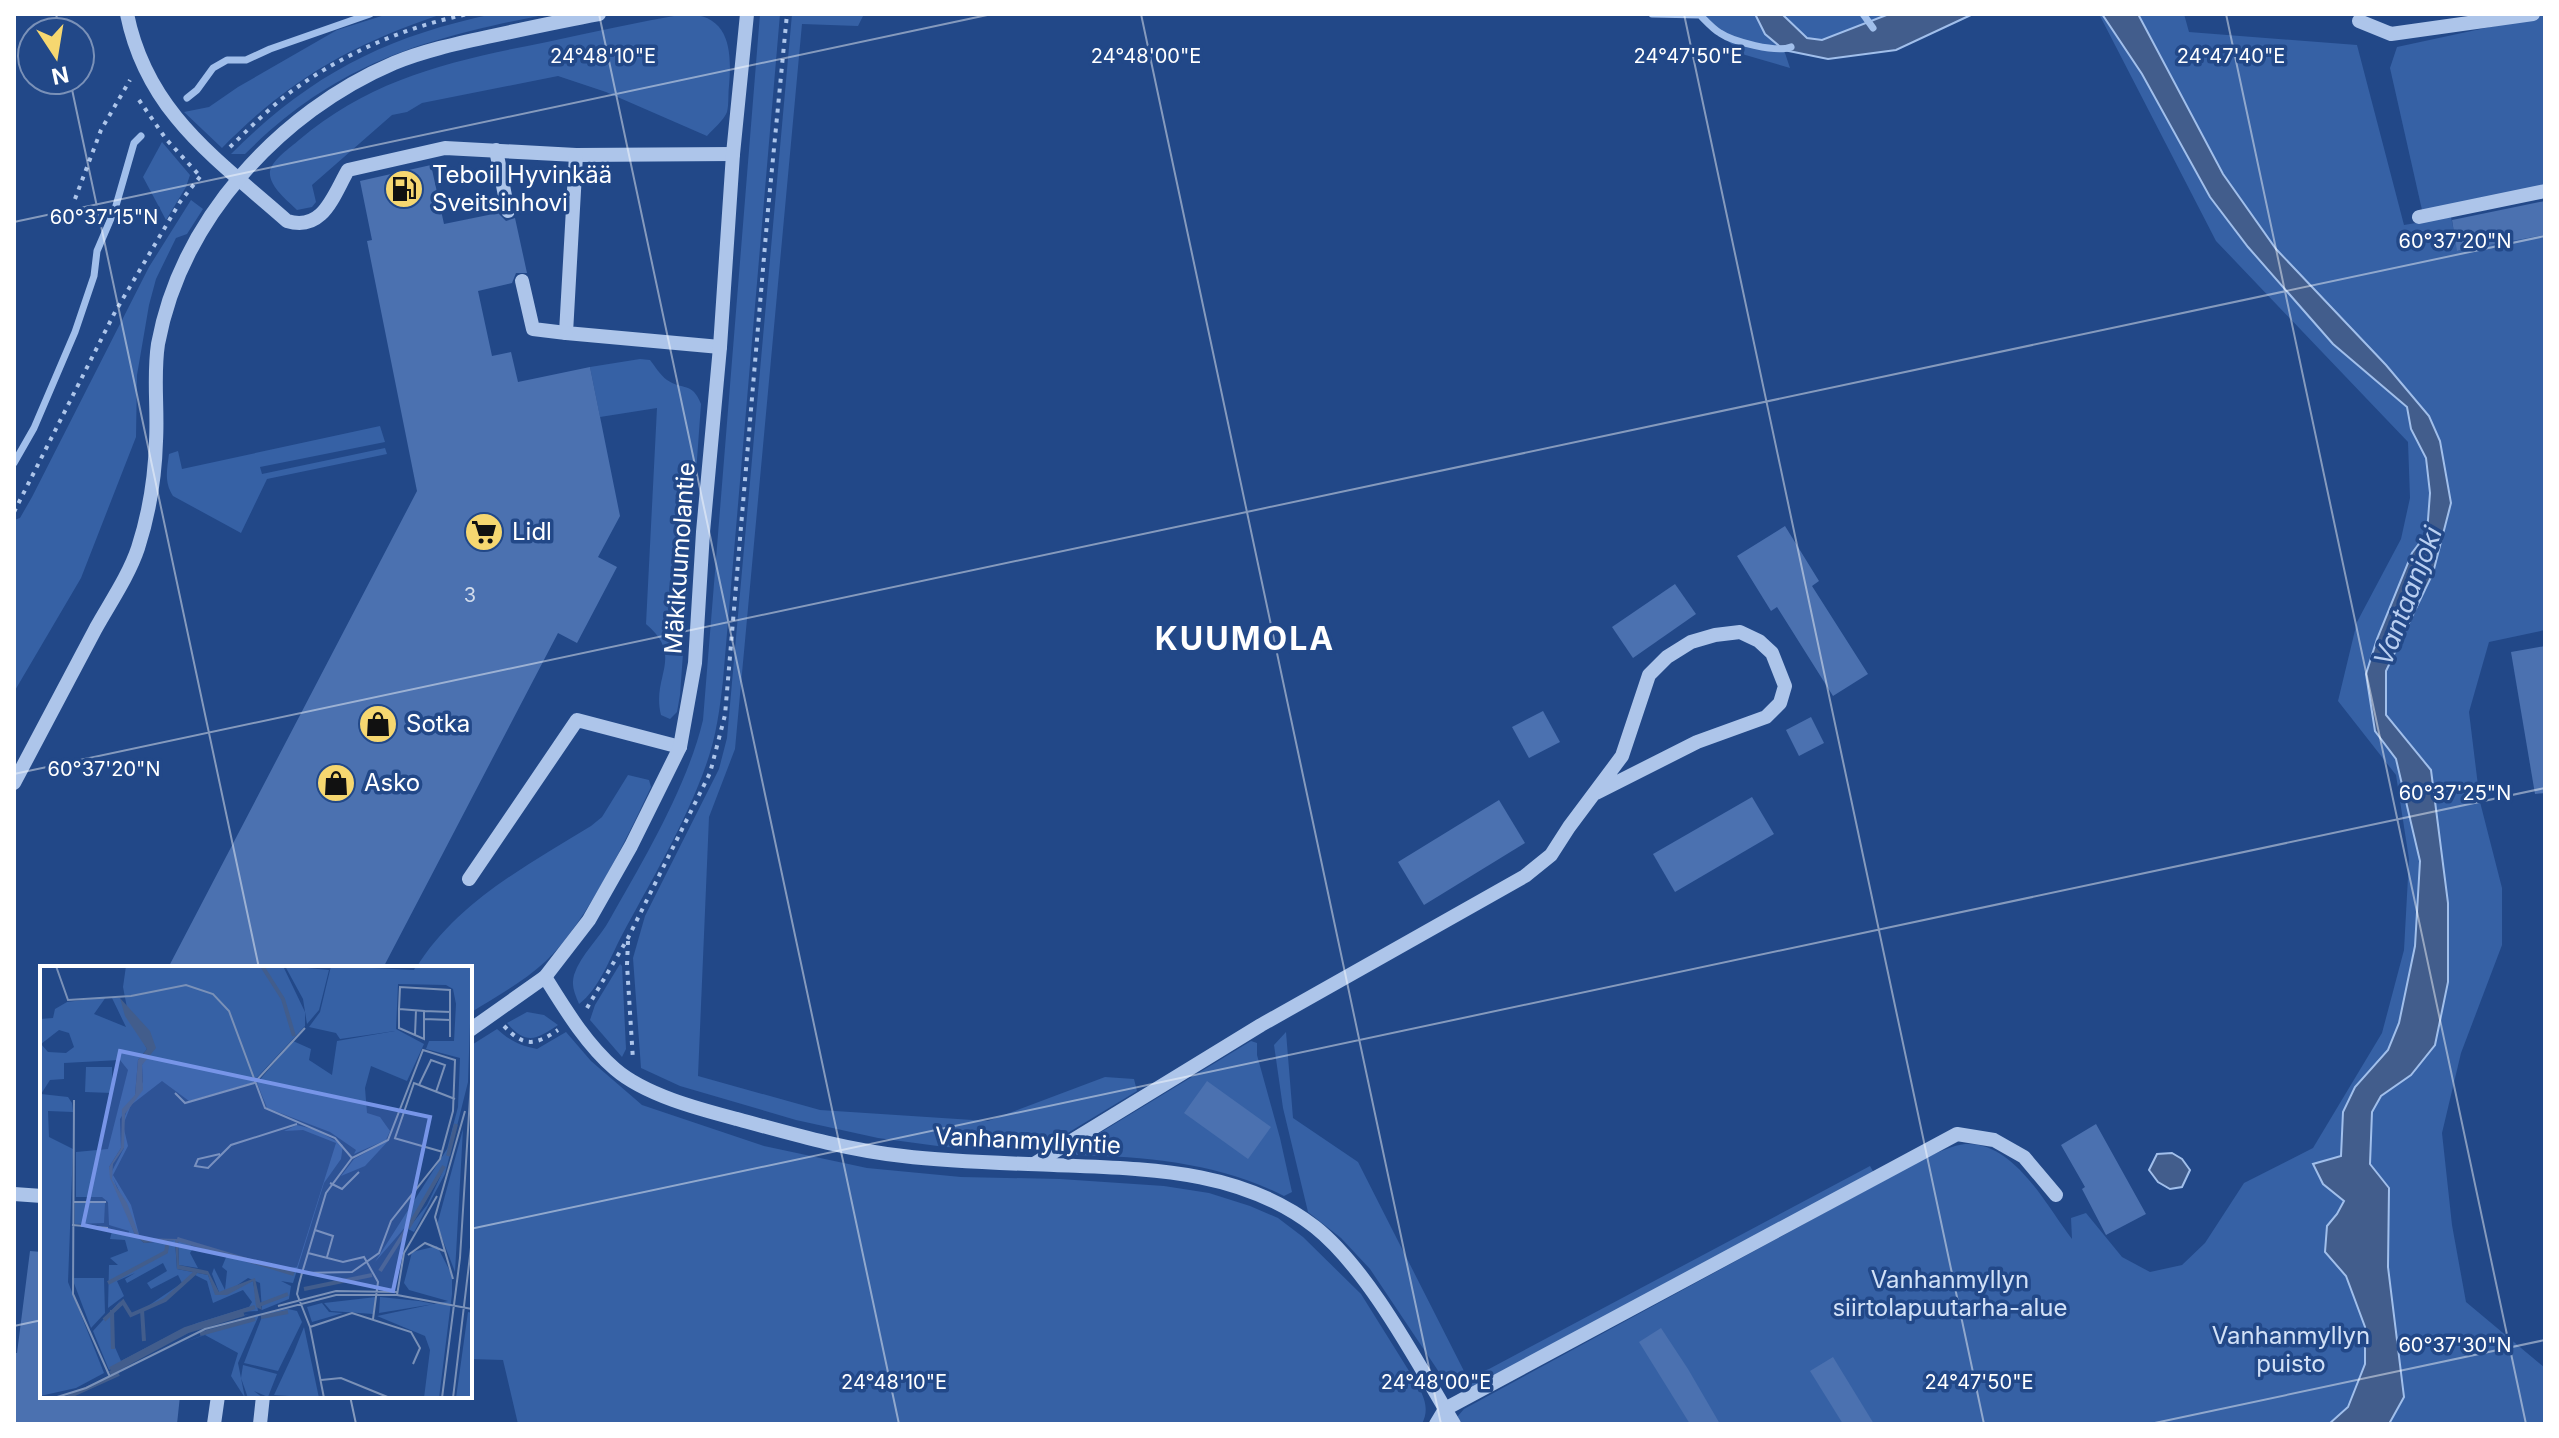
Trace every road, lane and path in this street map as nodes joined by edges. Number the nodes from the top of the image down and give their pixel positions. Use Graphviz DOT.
graph roads {
  1 [pos="127,14"];
  2 [pos="599,14"];
  3 [pos="747,14"];
  4 [pos="2533,14"];
  5 [pos="2359,21"];
  6 [pos="130,80"];
  7 [pos="496,150"];
  8 [pos="733,154"];
  9 [pos="576,155"];
  10 [pos="200,176"];
  11 [pos="238,179"];
  12 [pos="2545,191"];
  13 [pos="75,199"];
  14 [pos="508,211"];
  15 [pos="2419,217"];
  16 [pos="522,281"];
  17 [pos="566,333"];
  18 [pos="720,347"];
  19 [pos="14,512"];
  20 [pos="680,747"];
  21 [pos="14,783"];
  22 [pos="1596,793"];
  23 [pos="469,879"];
  24 [pos="628,938"];
  25 [pos="545,977"];
  26 [pos="472,1029"];
  27 [pos="639,1085"];
  28 [pos="1034,1164"];
  29 [pos="14,1194"];
  30 [pos="2056,1195"];
  31 [pos="40,1196"];
  32 [pos="218,1398"];
  33 [pos="263,1398"];
  34 [pos="1445,1409"];
  35 [pos="214,1424"];
  36 [pos="260,1424"];
  37 [pos="1436,1424"];
  38 [pos="1454,1424"];
  1 -- 11 [label="street"];
  2 -- 11 [label="street"];
  3 -- 8 [label="street, Mäkikuumolantie"];
  4 -- 5 [label="street"];
  6 -- 13 [label="path"];
  7 -- 9 [label="street"];
  7 -- 11 [label="street"];
  7 -- 14 [label="street"];
  8 -- 9 [label="street"];
  8 -- 18 [label="street, Mäkikuumolantie"];
  9 -- 17 [label="street"];
  10 -- 19 [label="path"];
  11 -- 21 [label="street"];
  12 -- 15 [label="street"];
  16 -- 17 [label="street"];
  17 -- 18 [label="street"];
  18 -- 20 [label="street, Mäkikuumolantie"];
  20 -- 23 [label="street"];
  20 -- 25 [label="street, Mäkikuumolantie"];
  22 -- 22 [label="street"];
  22 -- 28 [label="street"];
  24 -- 27 [label="path"];
  25 -- 26 [label="street, Mäkikuumolantie"];
  25 -- 27 [label="street, Vanhanmyllyntie"];
  27 -- 28 [label="street, Vanhanmyllyntie"];
  28 -- 34 [label="street, Vanhanmyllyntie"];
  29 -- 31 [label="street"];
  30 -- 34 [label="street"];
  32 -- 35 [label="street"];
  33 -- 36 [label="street"];
  34 -- 37 [label="street"];
  34 -- 38 [label="street, Vanhanmyllyntie"];
}
